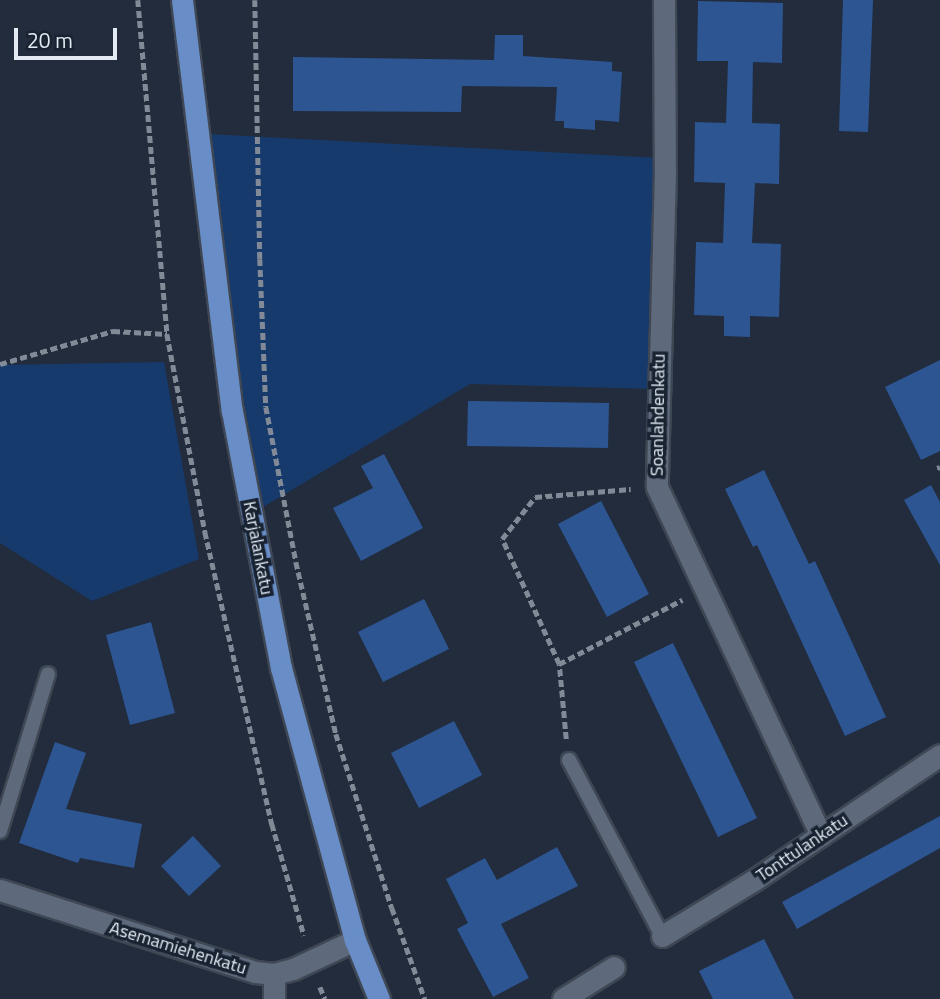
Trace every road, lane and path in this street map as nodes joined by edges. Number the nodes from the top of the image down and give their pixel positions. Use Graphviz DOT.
graph roads {
  1 [pos="138,0"];
  2 [pos="182,0"];
  3 [pos="195,0"];
  4 [pos="255,0"];
  5 [pos="664,0"];
  6 [pos="191,86"];
  7 [pos="167,334"];
  8 [pos="0,364"];
  9 [pos="657,486"];
  10 [pos="703,589"];
  11 [pos="559,664"];
  12 [pos="48,674"];
  13 [pos="940,755"];
  14 [pos="569,760"];
  15 [pos="0,831"];
  16 [pos="821,835"];
  17 [pos="0,890"];
  18 [pos="662,936"];
  19 [pos="355,940"];
  20 [pos="311,961"];
  21 [pos="614,967"];
  22 [pos="274,974"];
  23 [pos="274,999"];
  24 [pos="325,999"];
  25 [pos="379,999"];
  26 [pos="425,999"];
  27 [pos="563,999"];
  1 -- 7 [label="path"];
  2 -- 6 [label="main road, Karjalankatu"];
  3 -- 6 [label="main road, Karjalankatu"];
  4 -- 26 [label="path"];
  5 -- 9 [label="street, Soanlahdenkatu"];
  6 -- 19 [label="main road, Karjalankatu"];
  7 -- 8 [label="path"];
  7 -- 20 [label="path"];
  9 -- 10 [label="street, Soanlahdenkatu"];
  9 -- 11 [label="path"];
  10 -- 11 [label="path"];
  10 -- 16 [label="street, Soanlahdenkatu"];
  11 -- 14 [label="path"];
  12 -- 15 [label="lane"];
  13 -- 16 [label="street, Tonttulankatu"];
  14 -- 18 [label="lane"];
  16 -- 18 [label="street, Tonttulankatu"];
  17 -- 22 [label="street, Asemamiehenkatu"];
  19 -- 20 [label="street"];
  19 -- 25 [label="main road, Karjalankatu"];
  20 -- 22 [label="street"];
  20 -- 24 [label="path"];
  21 -- 27 [label="street"];
  22 -- 23 [label="street"];
}
